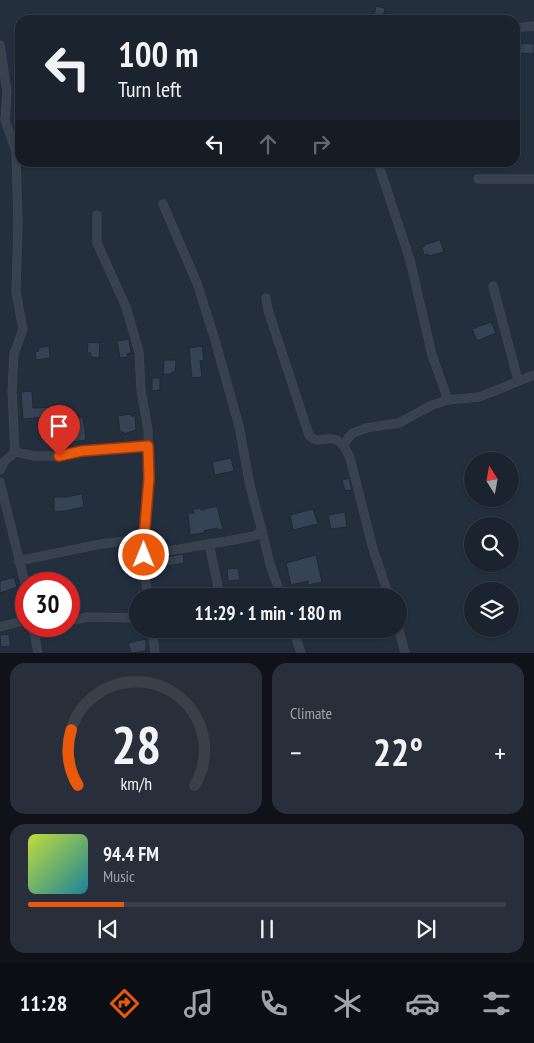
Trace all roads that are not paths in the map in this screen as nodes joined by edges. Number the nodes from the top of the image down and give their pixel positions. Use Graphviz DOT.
graph roads {
  1 [pos="534,26"];
  2 [pos="520,27"];
  3 [pos="0,45"];
  4 [pos="15,149"];
  5 [pos="16,167"];
  6 [pos="380,167"];
  7 [pos="478,179"];
  8 [pos="534,179"];
  9 [pos="163,204"];
  10 [pos="97,215"];
  11 [pos="493,286"];
  12 [pos="266,298"];
  13 [pos="534,375"];
  14 [pos="518,380"];
  15 [pos="448,400"];
  16 [pos="344,445"];
  17 [pos="148,446"];
  18 [pos="15,452"];
  19 [pos="0,470"];
  20 [pos="1,486"];
  21 [pos="262,531"];
  22 [pos="144,538"];
  23 [pos="209,544"];
  24 [pos="144,555"];
  25 [pos="18,561"];
  26 [pos="21,572"];
  27 [pos="147,588"];
  28 [pos="218,588"];
  29 [pos="279,588"];
  30 [pos="385,588"];
  31 [pos="129,618"];
  32 [pos="80,619"];
  33 [pos="15,623"];
  34 [pos="0,627"];
  35 [pos="35,637"];
  36 [pos="153,638"];
  37 [pos="296,638"];
  38 [pos="402,638"];
  39 [pos="38,653"];
  40 [pos="155,653"];
  41 [pos="301,653"];
  42 [pos="406,653"];
  1 -- 2 [label="street"];
  3 -- 4 [label="street"];
  5 -- 18 [label="street"];
  6 -- 15 [label="street"];
  7 -- 8 [label="street"];
  9 -- 21 [label="street"];
  10 -- 17 [label="street"];
  11 -- 14 [label="street"];
  12 -- 16 [label="street"];
  13 -- 14 [label="street"];
  14 -- 15 [label="street"];
  15 -- 16 [label="street"];
  16 -- 30 [label="street"];
  17 -- 18 [label="street"];
  17 -- 22 [label="street"];
  18 -- 19 [label="street"];
  20 -- 25 [label="street"];
  21 -- 23 [label="street"];
  21 -- 29 [label="street"];
  22 -- 24 [label="street"];
  22 -- 25 [label="street"];
  23 -- 24 [label="street"];
  23 -- 28 [label="street"];
  24 -- 27 [label="street"];
  25 -- 26 [label="street"];
  31 -- 32 [label="street"];
  33 -- 34 [label="street"];
  35 -- 39 [label="street"];
  36 -- 40 [label="street"];
  37 -- 41 [label="street"];
  38 -- 42 [label="street"];
}
